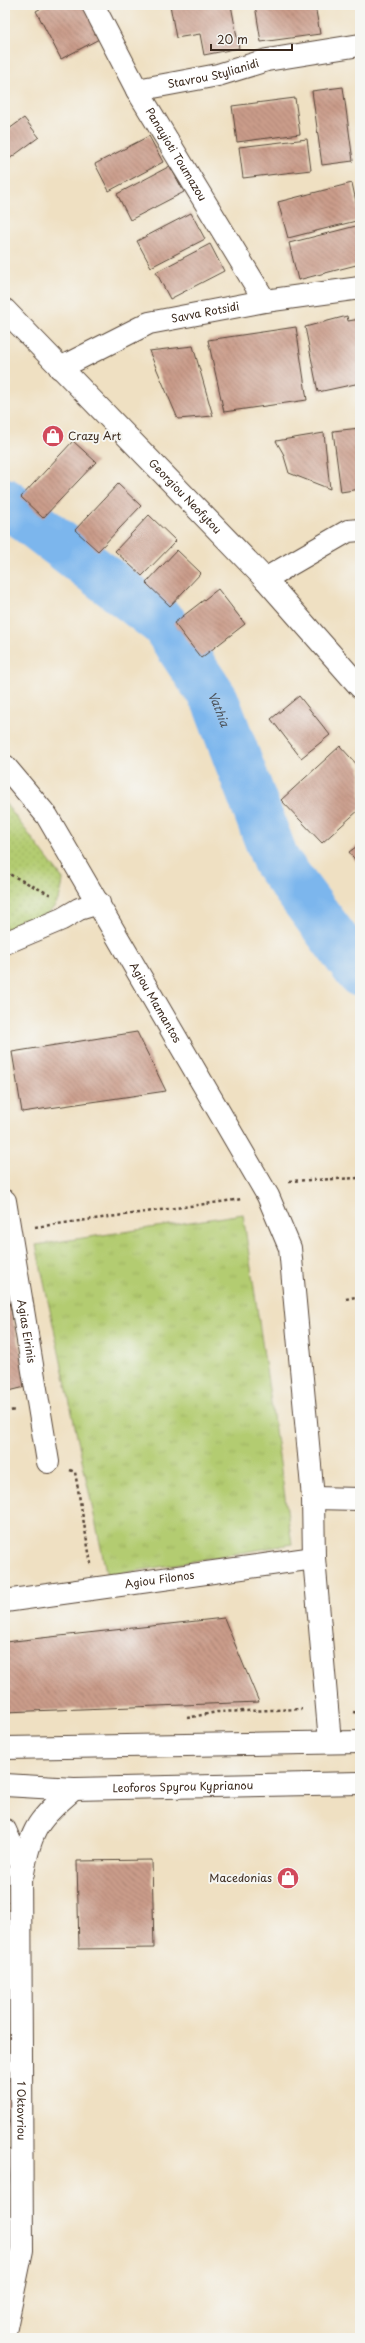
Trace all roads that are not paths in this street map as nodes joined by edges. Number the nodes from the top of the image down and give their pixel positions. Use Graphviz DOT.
graph roads {
  1 [pos="93,5"];
  2 [pos="360,45"];
  3 [pos="137,90"];
  4 [pos="360,288"];
  5 [pos="265,301"];
  6 [pos="5,310"];
  7 [pos="60,368"];
  8 [pos="360,530"];
  9 [pos="265,579"];
  10 [pos="360,688"];
  11 [pos="5,766"];
  12 [pos="89,906"];
  13 [pos="5,943"];
  14 [pos="5,1201"];
  15 [pos="48,1462"];
  16 [pos="313,1498"];
  17 [pos="360,1499"];
  18 [pos="314,1558"];
  19 [pos="5,1601"];
  20 [pos="330,1742"];
  21 [pos="360,1742"];
  22 [pos="5,1748"];
  23 [pos="360,1783"];
  24 [pos="5,1785"];
  25 [pos="74,1789"];
  26 [pos="5,1830"];
  27 [pos="20,1888"];
  28 [pos="14,2248"];
  29 [pos="5,2332"];
  1 -- 3 [label="street, Panayioti Toumazou"];
  2 -- 3 [label="street, Stavrou Stylianidi"];
  3 -- 5 [label="street, Panayioti Toumazou"];
  4 -- 5 [label="street, Savva Rotsidi"];
  5 -- 7 [label="street, Savva Rotsidi"];
  6 -- 7 [label="street, Georgiou Neofytou"];
  7 -- 9 [label="street, Georgiou Neofytou"];
  8 -- 9 [label="street"];
  9 -- 10 [label="street, Georgiou Neofytou"];
  11 -- 12 [label="street, Agiou Mamantos"];
  12 -- 13 [label="street"];
  12 -- 16 [label="street, Agiou Mamantos"];
  14 -- 15 [label="street, Agias Eirinis"];
  16 -- 17 [label="street"];
  16 -- 18 [label="street, Agiou Mamantos"];
  18 -- 19 [label="street, Agiou Filonos"];
  18 -- 20 [label="street, Agiou Mamantos"];
  20 -- 21 [label="street"];
  20 -- 22 [label="street"];
  23 -- 25 [label="street, Leoforos Spyrou Kyprianou"];
  24 -- 25 [label="street, Leoforos Spyrou Kyprianou"];
  25 -- 27 [label="street, 1 Oktovriou"];
  26 -- 27 [label="street, 1 Oktovriou"];
  27 -- 28 [label="street, 1 Oktovriou"];
  28 -- 29 [label="street, 1 Oktovriou"];
}
